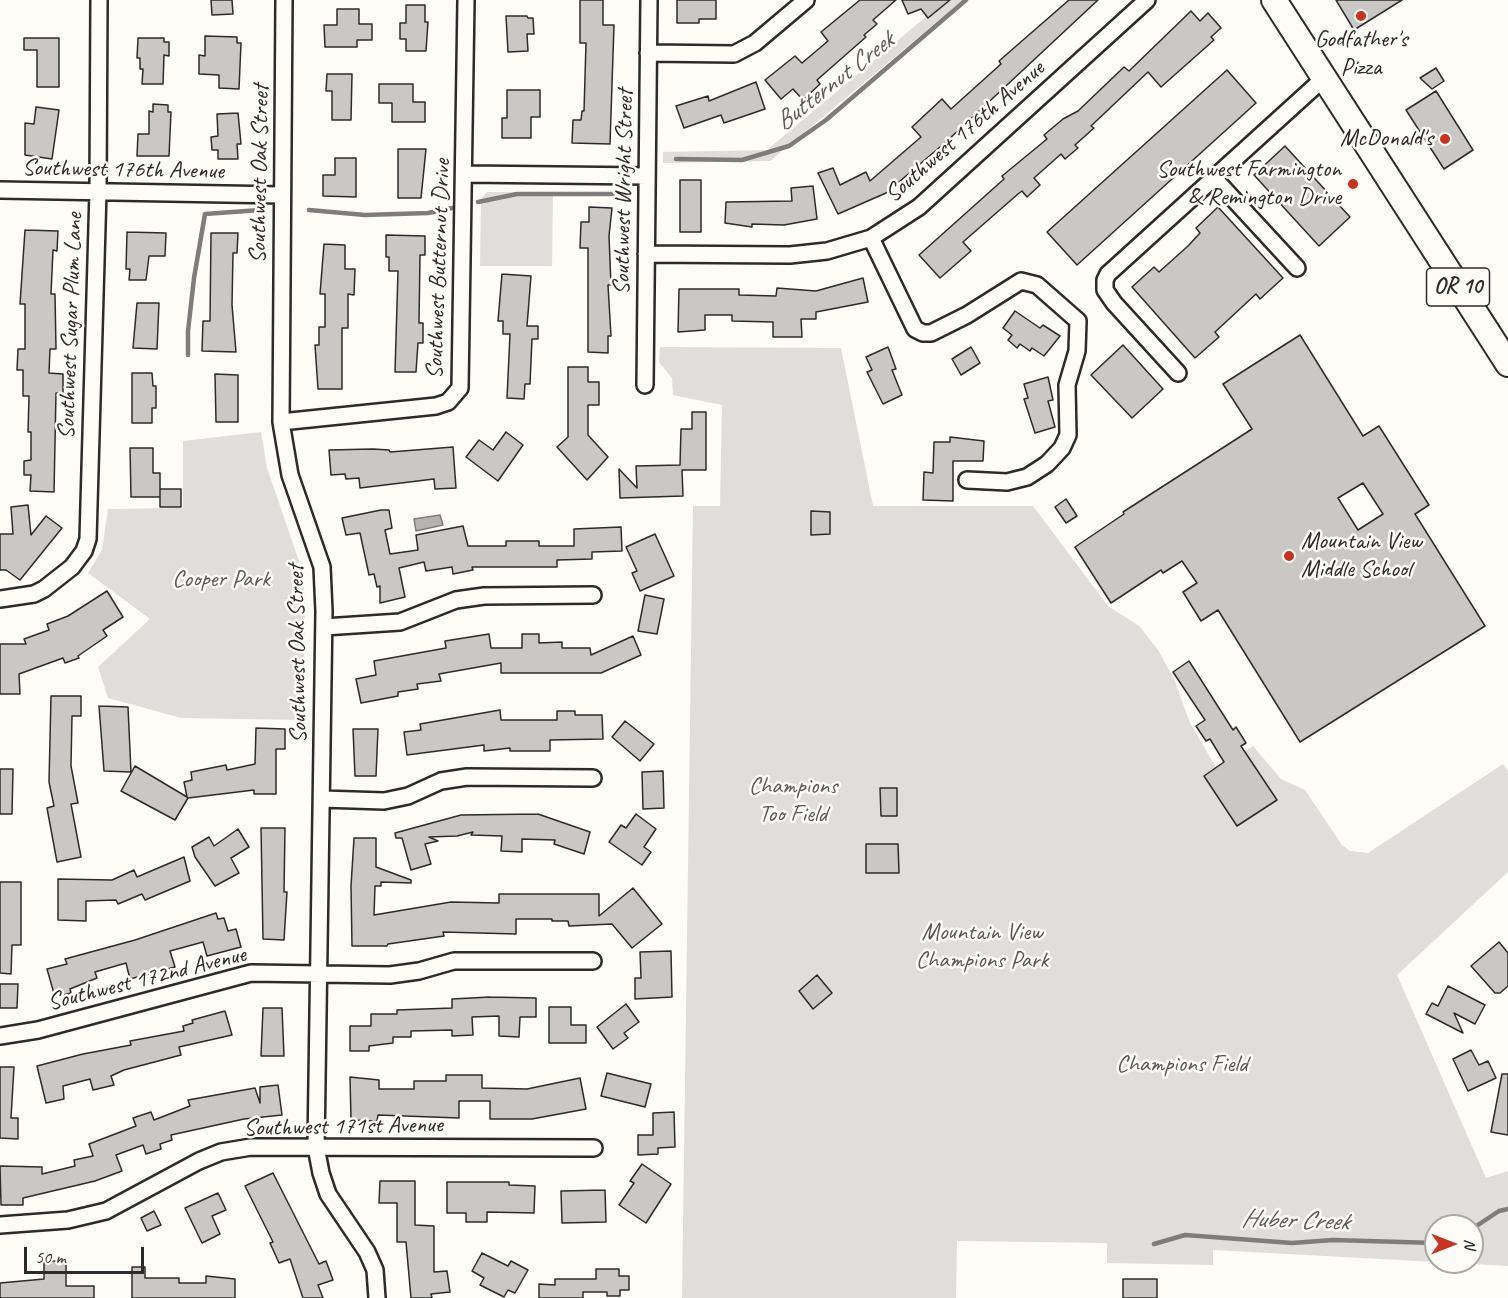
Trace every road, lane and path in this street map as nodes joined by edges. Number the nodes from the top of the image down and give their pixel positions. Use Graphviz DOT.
graph roads {
  1 [pos="99,0"];
  2 [pos="284,0"];
  3 [pos="466,0"];
  4 [pos="649,0"];
  5 [pos="806,0"];
  6 [pos="1147,0"];
  7 [pos="1274,0"];
  8 [pos="648,53"];
  9 [pos="1323,78"];
  10 [pos="465,174"];
  11 [pos="646,176"];
  12 [pos="1214,178"];
  13 [pos="0,190"];
  14 [pos="98,191"];
  15 [pos="281,195"];
  16 [pos="872,238"];
  17 [pos="646,254"];
  18 [pos="1297,268"];
  19 [pos="1508,364"];
  20 [pos="1178,373"];
  21 [pos="645,386"];
  22 [pos="281,422"];
  23 [pos="967,480"];
  24 [pos="593,595"];
  25 [pos="0,598"];
  26 [pos="324,627"];
  27 [pos="594,778"];
  28 [pos="322,799"];
  29 [pos="593,961"];
  30 [pos="317,972"];
  31 [pos="0,1036"];
  32 [pos="316,1147"];
  33 [pos="594,1148"];
  34 [pos="0,1226"];
  35 [pos="378,1298"];
  1 -- 14 [label="street, Southwest Sugar Plum Lane"];
  2 -- 15 [label="street, Southwest Oak Street"];
  3 -- 10 [label="street, Southwest Butternut Drive"];
  4 -- 8 [label="street, Southwest Wright Street"];
  5 -- 8 [label="street"];
  6 -- 16 [label="street, Southwest 176th Avenue"];
  7 -- 9 [label="main road, OR 10"];
  8 -- 11 [label="street, Southwest Wright Street"];
  9 -- 12 [label="street"];
  9 -- 19 [label="main road, OR 10"];
  10 -- 11 [label="street"];
  10 -- 22 [label="street, Southwest Butternut Drive"];
  11 -- 17 [label="street, Southwest Wright Street"];
  12 -- 18 [label="street"];
  12 -- 20 [label="street"];
  13 -- 14 [label="street, Southwest 176th Avenue"];
  14 -- 15 [label="street, Southwest 176th Avenue"];
  14 -- 25 [label="street, Southwest Sugar Plum Lane"];
  15 -- 22 [label="street, Southwest Oak Street"];
  16 -- 17 [label="street, Southwest 176th Avenue"];
  16 -- 23 [label="street"];
  17 -- 21 [label="street, Southwest Wright Street"];
  22 -- 26 [label="street, Southwest Oak Street"];
  24 -- 26 [label="street"];
  26 -- 28 [label="street, Southwest Oak Street"];
  27 -- 28 [label="street"];
  28 -- 30 [label="street, Southwest Oak Street"];
  29 -- 30 [label="street, Southwest 172nd Avenue"];
  30 -- 31 [label="street, Southwest 172nd Avenue"];
  30 -- 32 [label="street, Southwest Oak Street"];
  32 -- 33 [label="street, Southwest 171st Avenue"];
  32 -- 34 [label="street, Southwest 171st Avenue"];
  32 -- 35 [label="street, Southwest Oak Street"];
}
